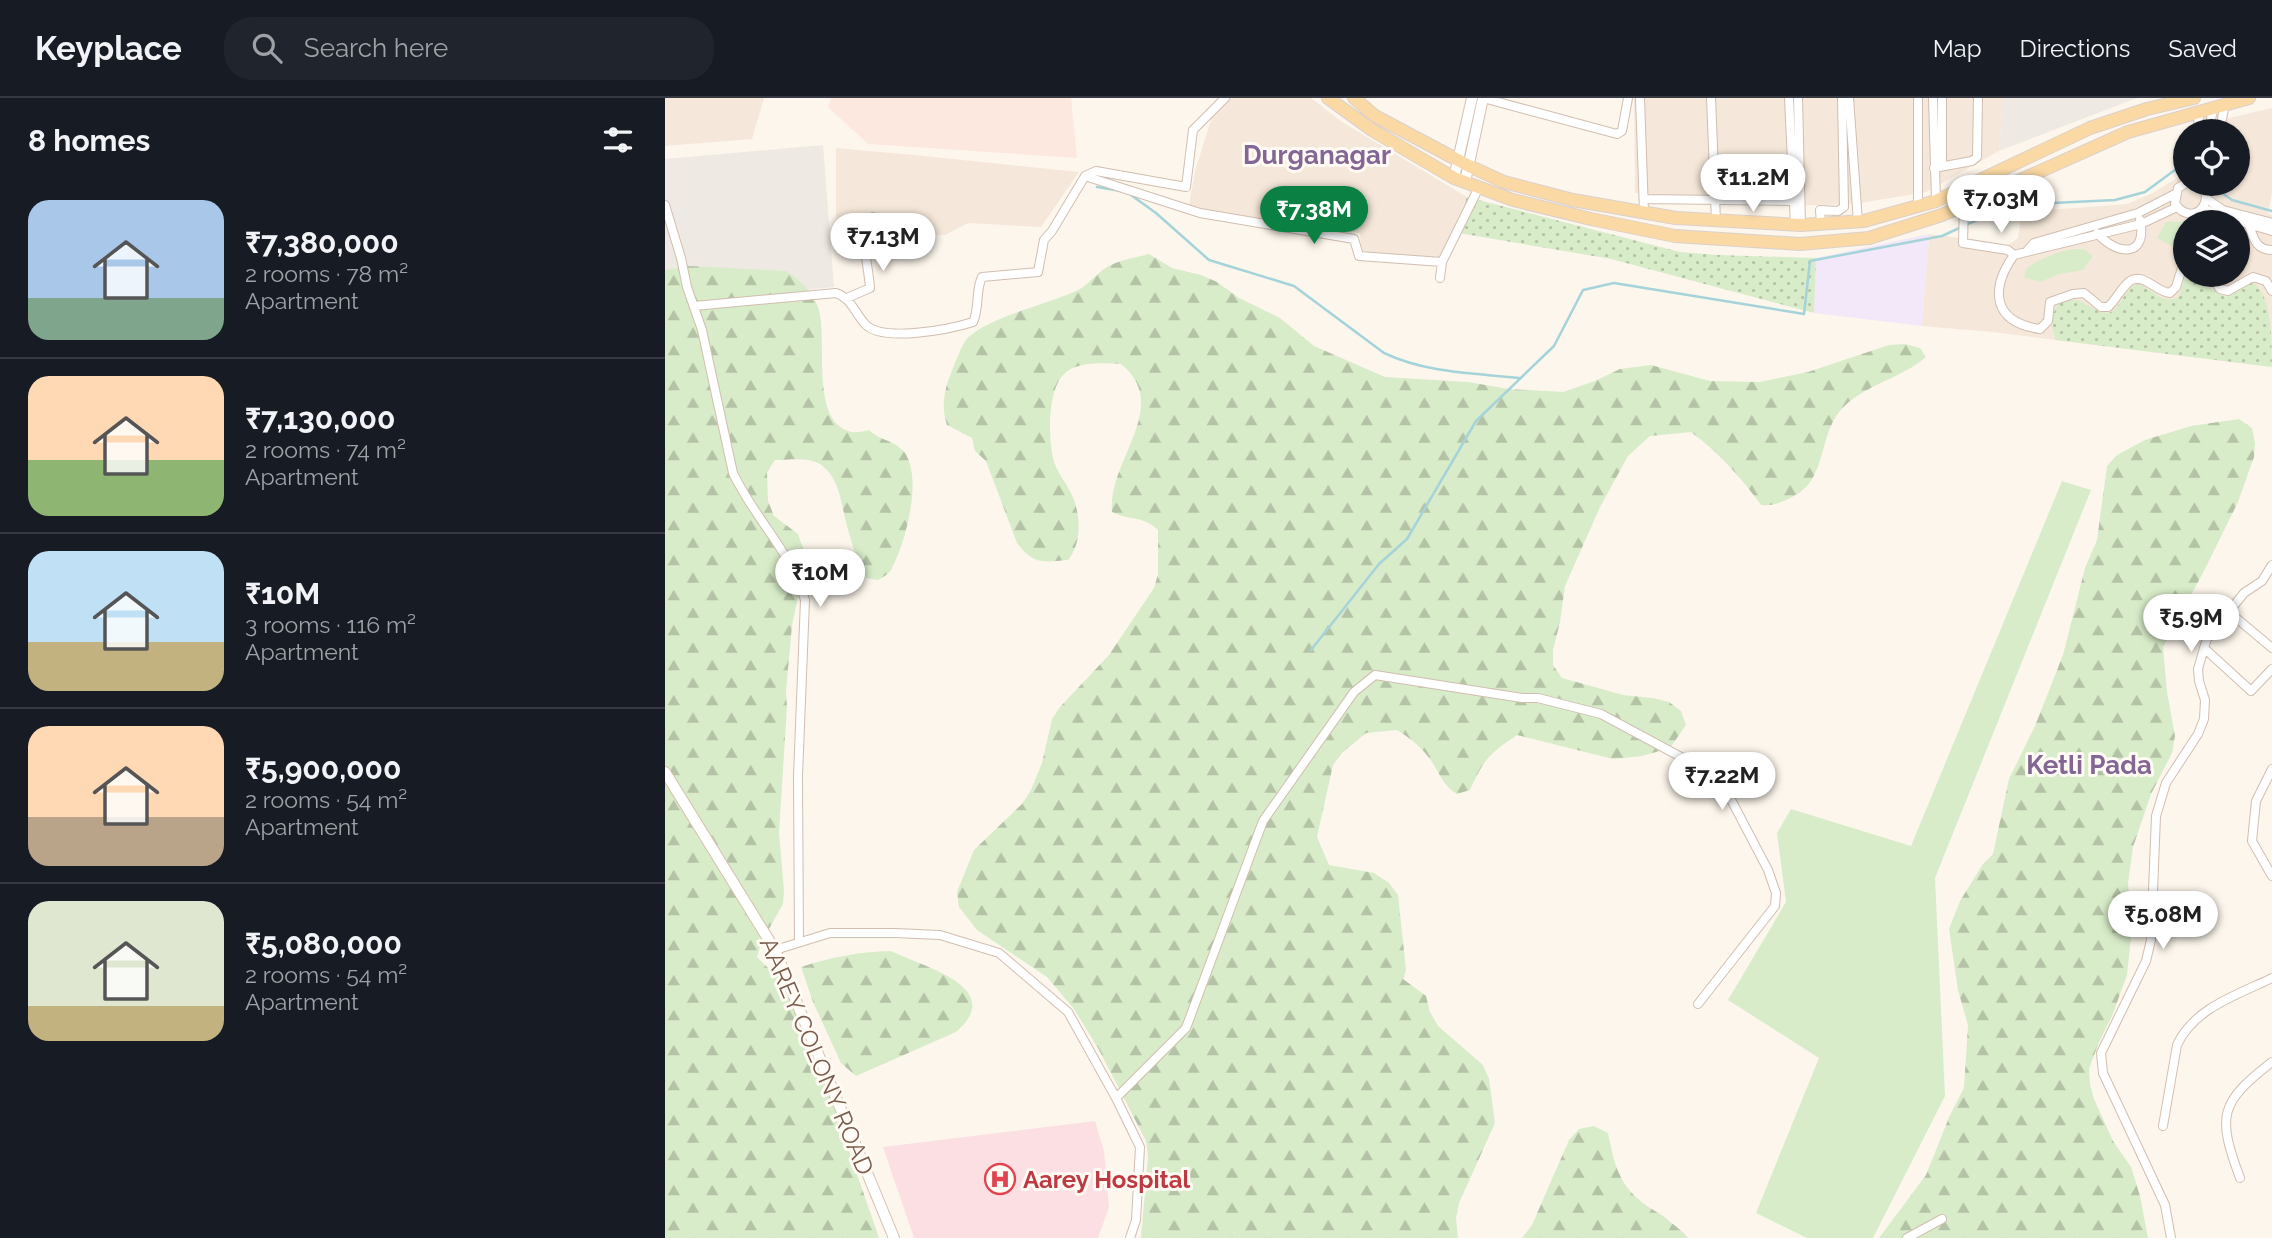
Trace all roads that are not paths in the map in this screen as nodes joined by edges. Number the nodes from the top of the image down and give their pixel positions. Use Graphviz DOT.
graph roads {
  1 [pos="1225,98"];
  2 [pos="1328,98"];
  3 [pos="1472,98"];
  4 [pos="1483,98"];
  5 [pos="1628,98"];
  6 [pos="1640,98"];
  7 [pos="1711,98"];
  8 [pos="1789,98"];
  9 [pos="1798,98"];
  10 [pos="1842,98"];
  11 [pos="1849,98"];
  12 [pos="1917,98"];
  13 [pos="1933,98"];
  14 [pos="1942,98"];
  15 [pos="1978,98"];
  16 [pos="2194,98"];
  17 [pos="2249,98"];
  18 [pos="1361,101"];
  19 [pos="2220,106"];
  20 [pos="2200,111"];
  21 [pos="2199,119"];
  22 [pos="2214,119"];
  23 [pos="2220,119"];
  24 [pos="1464,164"];
  25 [pos="1938,167"];
  26 [pos="1085,176"];
  27 [pos="1460,180"];
  28 [pos="1479,187"];
  29 [pos="2173,195"];
  30 [pos="2175,196"];
  31 [pos="2206,196"];
  32 [pos="1714,198"];
  33 [pos="2207,199"];
  34 [pos="1793,201"];
  35 [pos="1935,201"];
  36 [pos="665,205"];
  37 [pos="1964,205"];
  38 [pos="1644,206"];
  39 [pos="1918,206"];
  40 [pos="2177,207"];
  41 [pos="2203,208"];
  42 [pos="2210,210"];
  43 [pos="2223,210"];
  44 [pos="1801,211"];
  45 [pos="1820,211"];
  46 [pos="2138,213"];
  47 [pos="873,217"];
  48 [pos="1716,221"];
  49 [pos="1858,222"];
  50 [pos="2250,222"];
  51 [pos="2272,223"];
  52 [pos="1821,224"];
  53 [pos="1798,225"];
  54 [pos="2094,225"];
  55 [pos="2141,225"];
  56 [pos="2272,231"];
  57 [pos="2098,235"];
  58 [pos="2272,250"];
  59 [pos="2026,252"];
  60 [pos="2014,255"];
  61 [pos="1443,262"];
  62 [pos="1440,278"];
  63 [pos="2250,279"];
  64 [pos="2000,284"];
  65 [pos="2176,287"];
  66 [pos="2219,287"];
  67 [pos="2235,287"];
  68 [pos="2272,291"];
  69 [pos="2004,294"];
  70 [pos="847,298"];
  71 [pos="694,306"];
  72 [pos="2272,565"];
  73 [pos="2270,577"];
  74 [pos="2229,612"];
  75 [pos="2204,648"];
  76 [pos="2272,648"];
  77 [pos="2272,669"];
  78 [pos="2272,769"];
  79 [pos="665,772"];
  80 [pos="2272,876"];
  81 [pos="799,942"];
  82 [pos="775,950"];
  83 [pos="2272,978"];
  84 [pos="1698,1003"];
  85 [pos="2272,1062"];
  86 [pos="1116,1098"];
  87 [pos="2164,1126"];
  88 [pos="2241,1178"];
  89 [pos="1942,1219"];
  90 [pos="894,1238"];
  91 [pos="1130,1238"];
  92 [pos="1907,1238"];
  93 [pos="2171,1238"];
  1 -- 26 [label="street"];
  2 -- 27 [label="main road"];
  3 -- 24 [label="main road"];
  4 -- 5 [label="street"];
  4 -- 24 [label="main road"];
  6 -- 38 [label="street"];
  7 -- 32 [label="street"];
  8 -- 34 [label="street"];
  9 -- 44 [label="street"];
  10 -- 45 [label="street"];
  11 -- 49 [label="street"];
  12 -- 39 [label="street"];
  13 -- 25 [label="street"];
  14 -- 25 [label="street"];
  15 -- 25 [label="street"];
  16 -- 35 [label="main road"];
  17 -- 19 [label="main road"];
  18 -- 24 [label="main road"];
  19 -- 20 [label="main road"];
  19 -- 22 [label="street"];
  19 -- 23 [label="street"];
  20 -- 21 [label="street"];
  20 -- 37 [label="main road"];
  24 -- 27 [label="main road"];
  24 -- 38 [label="main road"];
  25 -- 35 [label="street"];
  26 -- 61 [label="street"];
  26 -- 70 [label="street"];
  27 -- 28 [label="main road"];
  28 -- 37 [label="main road"];
  28 -- 61 [label="street"];
  29 -- 46 [label="street"];
  30 -- 40 [label="street"];
  31 -- 33 [label="street"];
  32 -- 34 [label="street"];
  32 -- 38 [label="street"];
  32 -- 48 [label="street"];
  33 -- 41 [label="street"];
  33 -- 43 [label="street"];
  34 -- 53 [label="street"];
  35 -- 39 [label="main road"];
  36 -- 71 [label="street"];
  37 -- 60 [label="street"];
  38 -- 48 [label="main road"];
  39 -- 49 [label="main road"];
  40 -- 41 [label="street"];
  40 -- 55 [label="street"];
  41 -- 42 [label="street"];
  44 -- 45 [label="street"];
  44 -- 53 [label="street"];
  45 -- 52 [label="street"];
  46 -- 54 [label="street"];
  46 -- 55 [label="street"];
  47 -- 70 [label="street"];
  48 -- 53 [label="main road"];
  49 -- 52 [label="main road"];
  50 -- 51 [label="street"];
  50 -- 56 [label="street"];
  50 -- 58 [label="street"];
  52 -- 53 [label="main road"];
  54 -- 57 [label="street"];
  54 -- 59 [label="street"];
  55 -- 57 [label="street"];
  55 -- 57 [label="street"];
  57 -- 59 [label="street"];
  59 -- 60 [label="street"];
  60 -- 64 [label="street"];
  61 -- 62 [label="street"];
  63 -- 68 [label="street"];
  64 -- 65 [label="street"];
  64 -- 69 [label="street"];
  66 -- 67 [label="street"];
  70 -- 71 [label="street"];
  71 -- 81 [label="street"];
  72 -- 73 [label="street"];
  73 -- 74 [label="street"];
  74 -- 75 [label="street"];
  74 -- 76 [label="street"];
  75 -- 77 [label="street"];
  75 -- 93 [label="street"];
  78 -- 80 [label="street"];
  79 -- 82 [label="main road, AAREY COLONY ROAD"];
  81 -- 82 [label="street"];
  81 -- 86 [label="street"];
  82 -- 90 [label="main road, AAREY COLONY ROAD"];
  83 -- 87 [label="street"];
  84 -- 86 [label="street"];
  85 -- 88 [label="street"];
  86 -- 91 [label="street"];
  89 -- 92 [label="street"];
}
